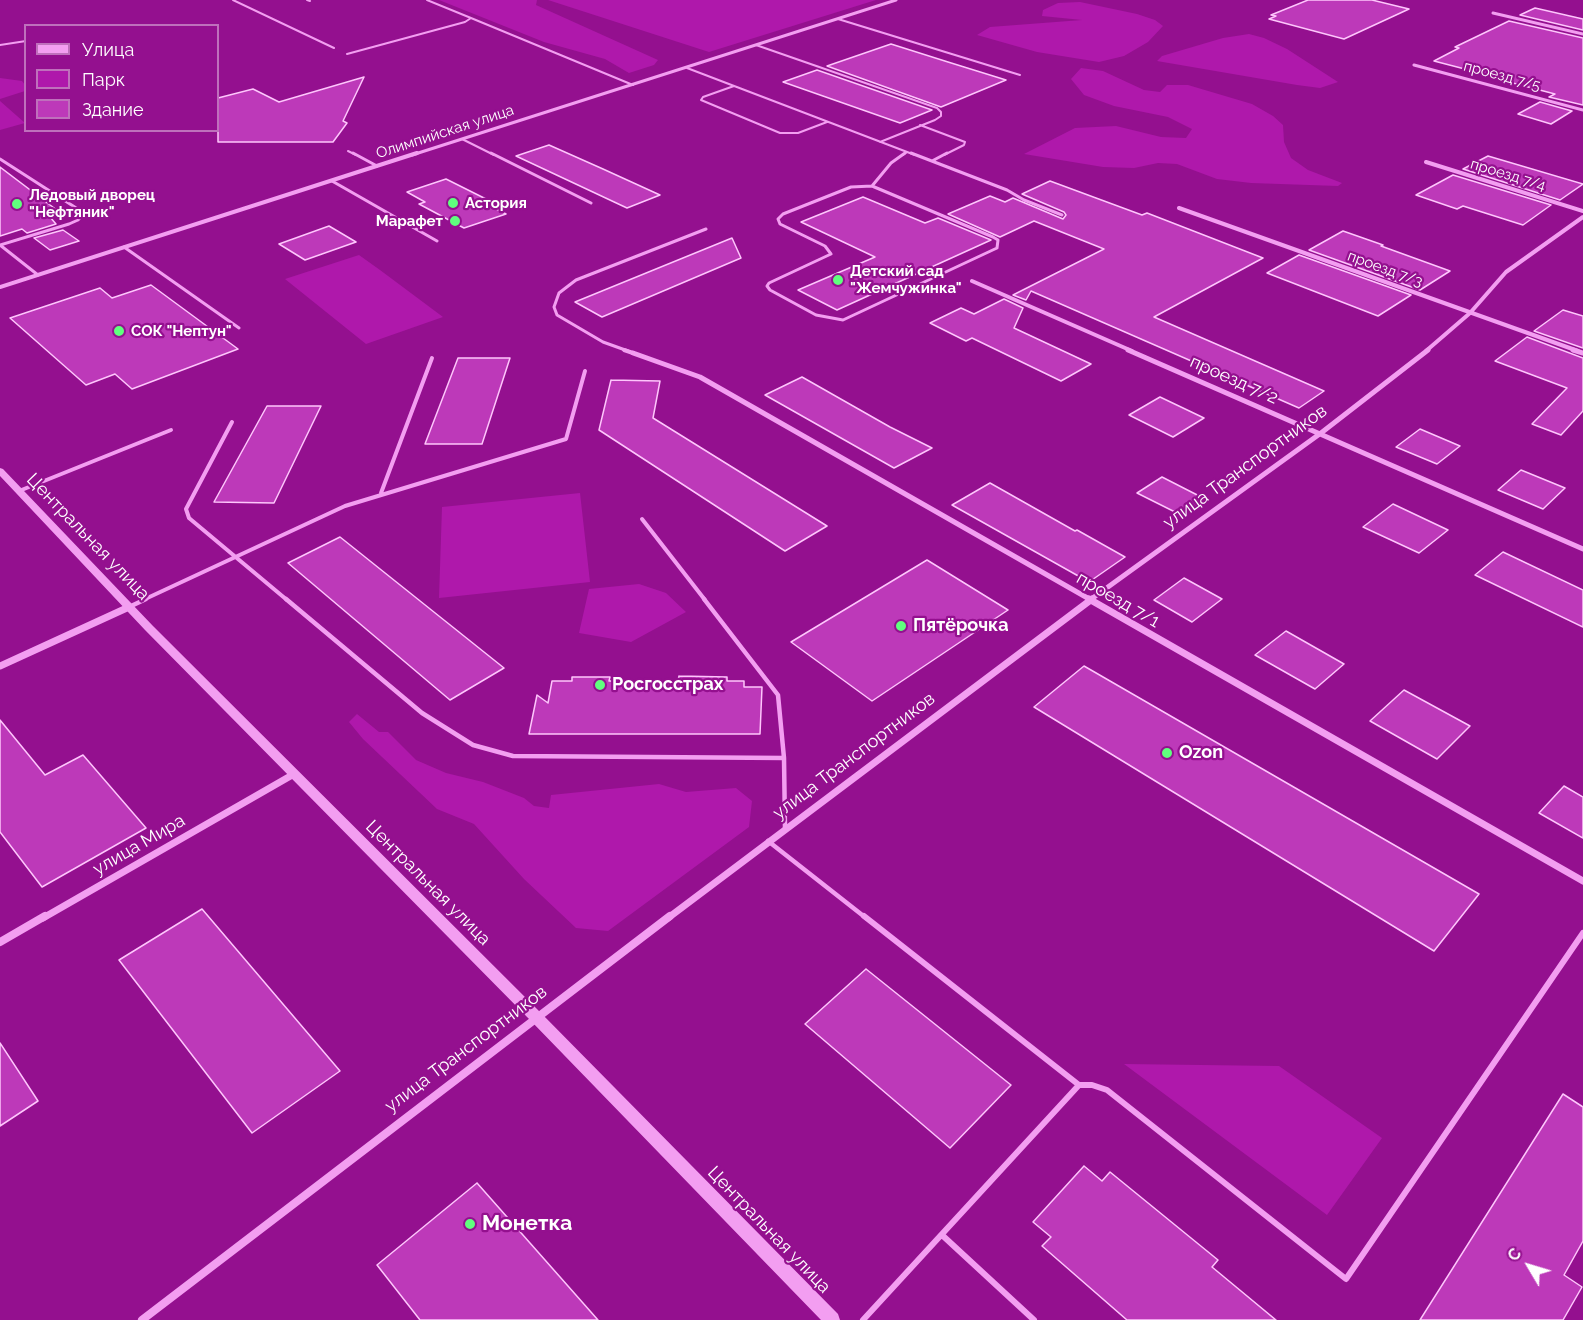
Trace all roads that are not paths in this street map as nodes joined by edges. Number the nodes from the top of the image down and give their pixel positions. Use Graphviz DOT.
graph roads {
  1 [pos="233,0"];
  2 [pos="427,0"];
  3 [pos="896,0"];
  4 [pos="1493,13"];
  5 [pos="471,18"];
  6 [pos="838,19"];
  7 [pos="1583,34"];
  8 [pos="24,41"];
  9 [pos="0,45"];
  10 [pos="756,45"];
  11 [pos="334,48"];
  12 [pos="346,54"];
  13 [pos="1414,65"];
  14 [pos="687,68"];
  15 [pos="1020,75"];
  16 [pos="633,85"];
  17 [pos="734,86"];
  18 [pos="1583,110"];
  19 [pos="827,122"];
  20 [pos="920,125"];
  21 [pos="462,140"];
  22 [pos="880,142"];
  23 [pos="348,151"];
  24 [pos="907,152"];
  25 [pos="0,159"];
  26 [pos="932,161"];
  27 [pos="1426,162"];
  28 [pos="377,166"];
  29 [pos="332,181"];
  30 [pos="872,186"];
  31 [pos="591,203"];
  32 [pos="1179,208"];
  33 [pos="1583,211"];
  34 [pos="1062,215"];
  35 [pos="1583,217"];
  36 [pos="706,230"];
  37 [pos="436,242"];
  38 [pos="0,245"];
  39 [pos="124,247"];
  40 [pos="38,275"];
  41 [pos="972,281"];
  42 [pos="0,287"];
  43 [pos="1470,313"];
  44 [pos="239,328"];
  45 [pos="633,353"];
  46 [pos="1583,353"];
  47 [pos="432,358"];
  48 [pos="585,371"];
  49 [pos="232,422"];
  50 [pos="171,430"];
  51 [pos="1321,433"];
  52 [pos="0,471"];
  53 [pos="19,491"];
  54 [pos="381,493"];
  55 [pos="642,519"];
  56 [pos="1583,549"];
  57 [pos="235,557"];
  58 [pos="1089,601"];
  59 [pos="129,607"];
  60 [pos="0,666"];
  61 [pos="784,759"];
  62 [pos="294,774"];
  63 [pos="785,828"];
  64 [pos="768,840"];
  65 [pos="1583,881"];
  66 [pos="1583,933"];
  67 [pos="0,942"];
  68 [pos="536,1017"];
  69 [pos="1079,1085"];
  70 [pos="942,1235"];
  71 [pos="141,1320"];
  72 [pos="831,1320"];
  73 [pos="863,1320"];
  74 [pos="1034,1320"];
  1 -- 11 [label="lane"];
  2 -- 5 [label="lane"];
  3 -- 6 [label="street, Олимпийская улица"];
  4 -- 7 [label="street"];
  5 -- 12 [label="lane"];
  5 -- 16 [label="lane"];
  6 -- 10 [label="street, Олимпийская улица"];
  6 -- 15 [label="lane"];
  8 -- 9 [label="lane"];
  10 -- 14 [label="street, Олимпийская улица"];
  10 -- 20 [label="lane"];
  13 -- 18 [label="street, проезд 7/5"];
  14 -- 16 [label="street, Олимпийская улица"];
  14 -- 17 [label="lane"];
  16 -- 21 [label="street, Олимпийская улица"];
  17 -- 19 [label="lane"];
  17 -- 19 [label="lane"];
  19 -- 22 [label="lane"];
  20 -- 22 [label="lane"];
  20 -- 26 [label="lane"];
  21 -- 28 [label="street, Олимпийская улица"];
  21 -- 31 [label="lane"];
  22 -- 24 [label="lane"];
  23 -- 28 [label="lane"];
  24 -- 26 [label="lane"];
  24 -- 30 [label="lane"];
  25 -- 38 [label="lane"];
  26 -- 34 [label="lane"];
  27 -- 33 [label="street, проезд 7/4"];
  28 -- 29 [label="street, Олимпийская улица"];
  29 -- 37 [label="lane"];
  29 -- 39 [label="street, Олимпийская улица"];
  30 -- 30 [label="lane"];
  32 -- 43 [label="street, проезд 7/3"];
  35 -- 43 [label="street, улица Транспортников"];
  36 -- 45 [label="lane"];
  38 -- 40 [label="lane"];
  39 -- 40 [label="street, Олимпийская улица"];
  39 -- 44 [label="lane"];
  40 -- 42 [label="street, Олимпийская улица"];
  41 -- 51 [label="street, проезд 7/2"];
  43 -- 46 [label="street, проезд 7/3"];
  43 -- 51 [label="street, улица Транспортников"];
  45 -- 58 [label="street, проезд 7/1"];
  47 -- 54 [label="lane"];
  48 -- 54 [label="lane"];
  49 -- 57 [label="lane"];
  50 -- 53 [label="lane"];
  51 -- 56 [label="street, проезд 7/2"];
  51 -- 58 [label="street, улица Транспортников"];
  52 -- 53 [label="street, Центральная улица"];
  53 -- 59 [label="street, Центральная улица"];
  54 -- 57 [label="lane"];
  55 -- 61 [label="lane"];
  57 -- 59 [label="lane"];
  57 -- 61 [label="lane"];
  58 -- 63 [label="street, улица Транспортников"];
  58 -- 65 [label="street, проезд 7/1"];
  59 -- 60 [label="street"];
  59 -- 62 [label="street, Центральная улица"];
  61 -- 63 [label="lane"];
  62 -- 67 [label="street, улица Мира"];
  62 -- 68 [label="street, Центральная улица"];
  63 -- 64 [label="street, улица Транспортников"];
  64 -- 68 [label="street, улица Транспортников"];
  64 -- 69 [label="lane"];
  66 -- 69 [label="lane"];
  68 -- 71 [label="street, улица Транспортников"];
  68 -- 72 [label="street, Центральная улица"];
  69 -- 70 [label="lane"];
  70 -- 73 [label="lane"];
  70 -- 74 [label="lane"];
}
